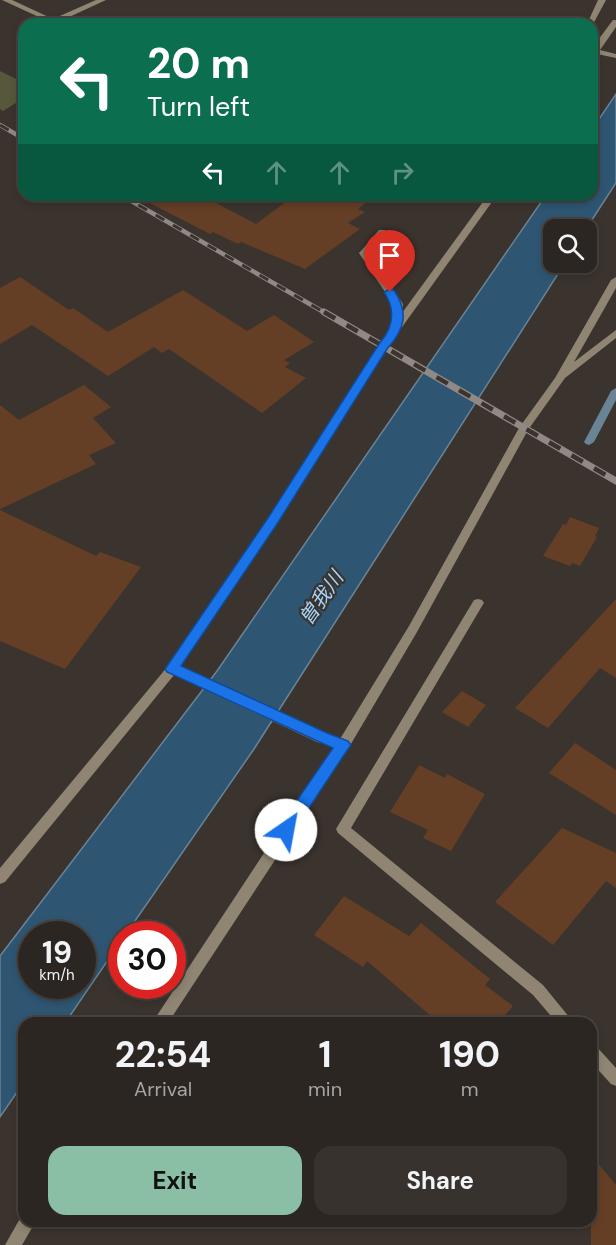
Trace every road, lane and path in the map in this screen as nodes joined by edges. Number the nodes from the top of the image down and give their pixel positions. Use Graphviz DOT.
graph roads {
  1 [pos="6,0"];
  2 [pos="102,0"];
  3 [pos="602,0"];
  4 [pos="44,18"];
  5 [pos="62,18"];
  6 [pos="594,18"];
  7 [pos="616,21"];
  8 [pos="598,46"];
  9 [pos="489,201"];
  10 [pos="382,232"];
  11 [pos="616,280"];
  12 [pos="395,333"];
  13 [pos="616,333"];
  14 [pos="559,379"];
  15 [pos="478,603"];
  16 [pos="172,669"];
  17 [pos="343,745"];
  18 [pos="0,878"];
  19 [pos="163,1017"];
  20 [pos="562,1017"];
  21 [pos="597,1058"];
  22 [pos="616,1079"];
  23 [pos="24,1227"];
  24 [pos="13,1245"];
  1 -- 4 [label="street"];
  2 -- 5 [label="street"];
  3 -- 6 [label="street"];
  7 -- 8 [label="street"];
  9 -- 12 [label="street"];
  10 -- 12 [label="street"];
  11 -- 14 [label="street"];
  12 -- 16 [label="street"];
  13 -- 14 [label="street"];
  14 -- 17 [label="street"];
  15 -- 20 [label="street"];
  16 -- 17 [label="street"];
  16 -- 18 [label="street"];
  17 -- 19 [label="street"];
  21 -- 22 [label="street"];
  23 -- 24 [label="street"];
}
